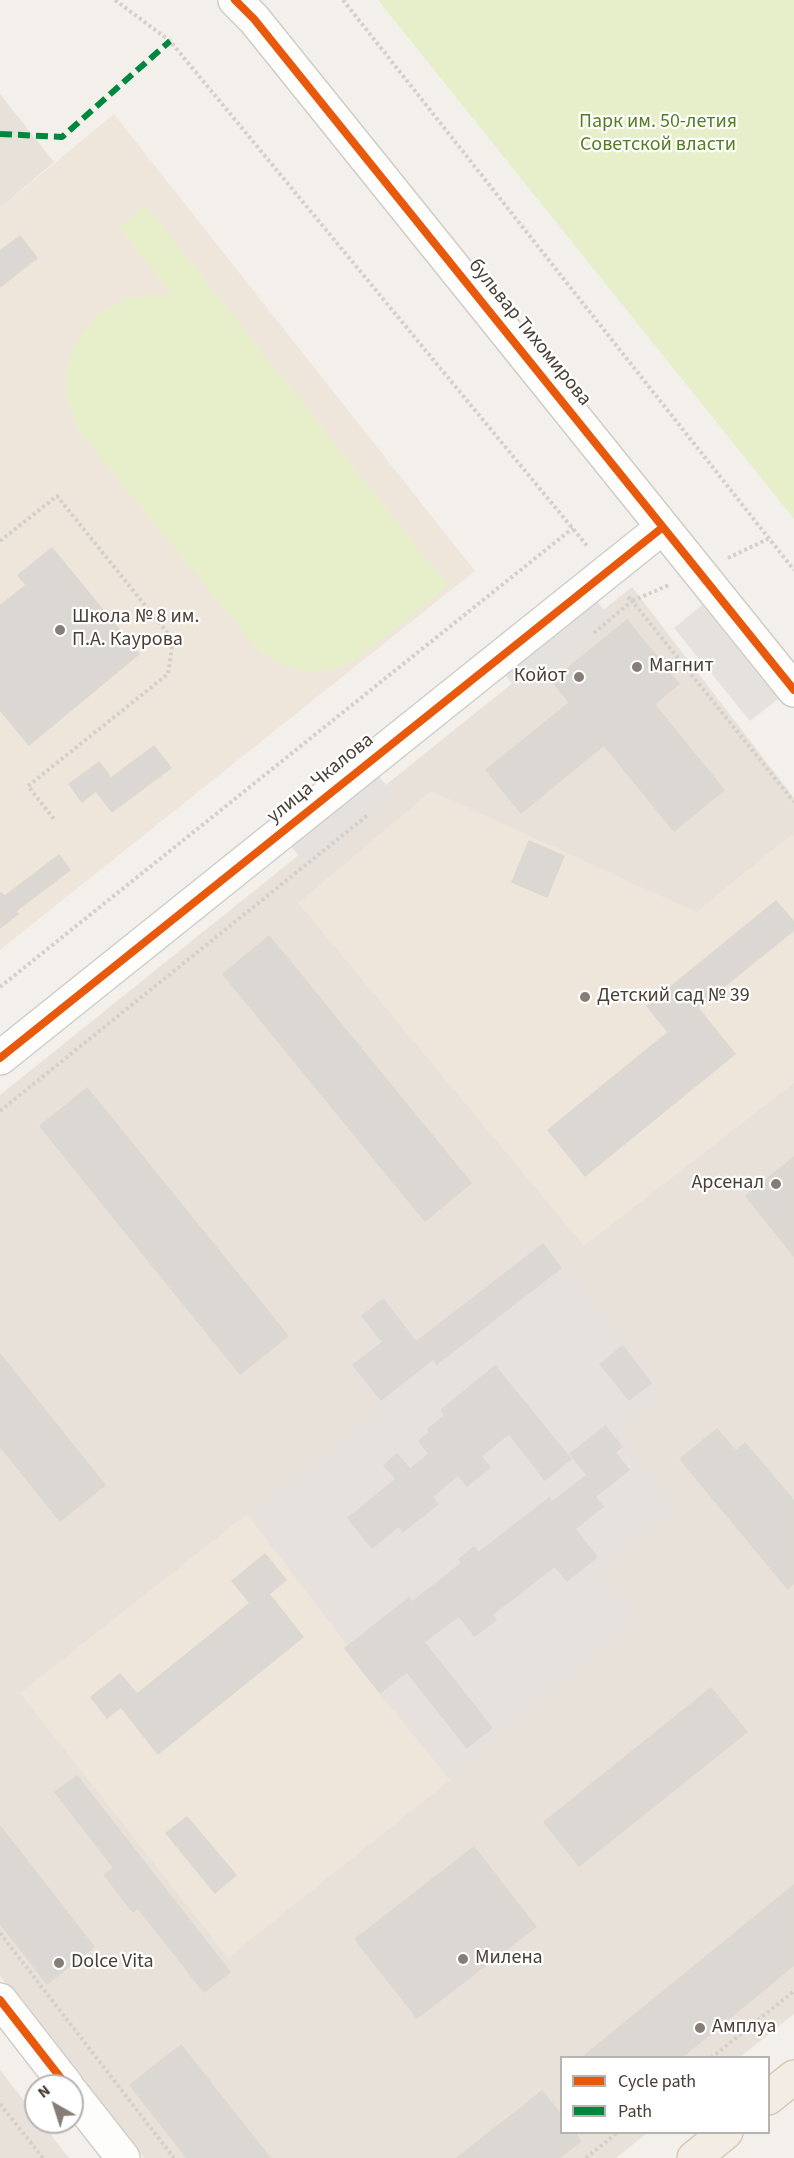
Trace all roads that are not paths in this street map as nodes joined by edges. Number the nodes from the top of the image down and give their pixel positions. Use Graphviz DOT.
graph roads {
  1 [pos="235,0"];
  2 [pos="663,527"];
  3 [pos="794,690"];
  4 [pos="0,1058"];
  5 [pos="0,2000"];
  6 [pos="58,2074"];
  7 [pos="794,2077"];
  8 [pos="770,2096"];
  9 [pos="84,2108"];
  10 [pos="725,2134"];
  11 [pos="123,2158"];
  12 [pos="694,2158"];
  1 -- 2 [label="street, бульвар Тихомирова"];
  2 -- 3 [label="street, бульвар Тихомирова"];
  2 -- 4 [label="street, улица Чкалова"];
  5 -- 6 [label="street"];
  7 -- 8 [label="main road"];
  9 -- 11 [label="street"];
  10 -- 12 [label="main road"];
}
